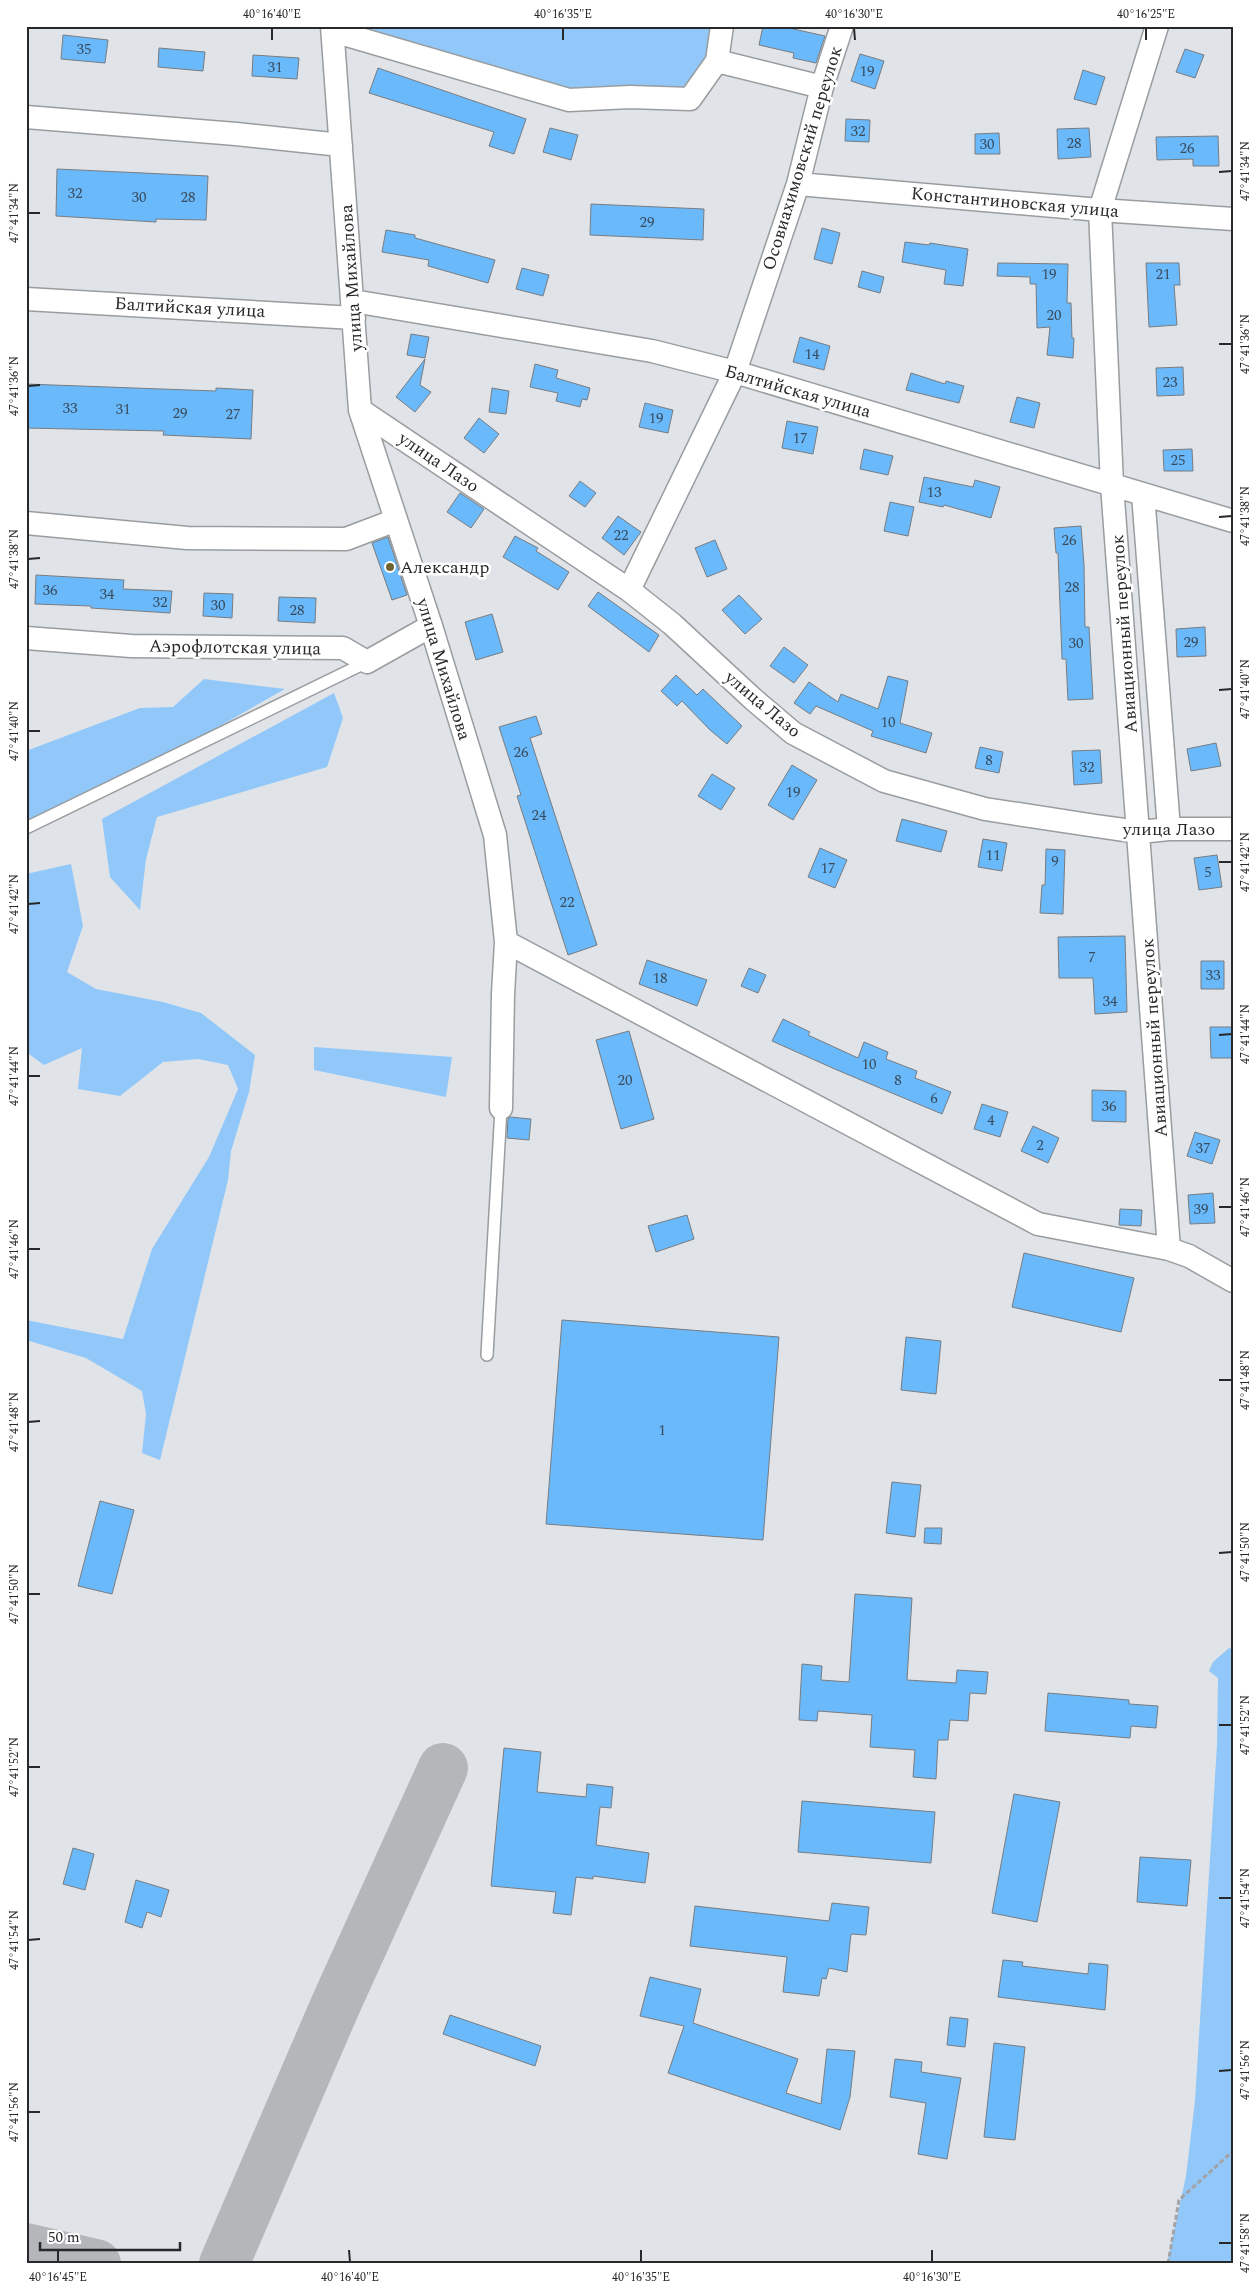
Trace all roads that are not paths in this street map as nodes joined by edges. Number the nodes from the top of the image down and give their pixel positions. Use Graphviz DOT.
graph roads {
  1 [pos="722,26"];
  2 [pos="842,26"];
  3 [pos="1157,26"];
  4 [pos="332,29"];
  5 [pos="717,62"];
  6 [pos="822,87"];
  7 [pos="26,117"];
  8 [pos="341,146"];
  9 [pos="798,184"];
  10 [pos="1100,210"];
  11 [pos="1233,219"];
  12 [pos="26,299"];
  13 [pos="354,310"];
  14 [pos="735,372"];
  15 [pos="360,410"];
  16 [pos="1112,485"];
  17 [pos="1143,494"];
  18 [pos="396,520"];
  19 [pos="1233,521"];
  20 [pos="26,523"];
  21 [pos="629,590"];
  22 [pos="431,626"];
  23 [pos="26,638"];
  24 [pos="366,662"];
  25 [pos="26,828"];
  26 [pos="1168,828"];
  27 [pos="1233,830"];
  28 [pos="1139,832"];
  29 [pos="506,942"];
  30 [pos="501,1108"];
  31 [pos="1169,1249"];
  32 [pos="1233,1281"];
  33 [pos="487,1354"];
  1 -- 5 [label="street"];
  2 -- 6 [label="street, Осовиахимовский переулок"];
  3 -- 10 [label="street, Авиационный переулок"];
  4 -- 5 [label="street"];
  4 -- 8 [label="street, улица Михайлова"];
  5 -- 6 [label="street"];
  6 -- 9 [label="street, Осовиахимовский переулок"];
  7 -- 8 [label="street"];
  8 -- 13 [label="street, улица Михайлова"];
  9 -- 10 [label="street, Константиновская улица"];
  9 -- 14 [label="street, Осовиахимовский переулок"];
  10 -- 11 [label="street, Константиновская улица"];
  10 -- 16 [label="street, Авиационный переулок"];
  12 -- 13 [label="street, Балтийская улица"];
  13 -- 14 [label="street, Балтийская улица"];
  13 -- 15 [label="street, улица Михайлова"];
  14 -- 16 [label="street, Балтийская улица"];
  14 -- 21 [label="street, Осовиахимовский переулок"];
  15 -- 18 [label="street, улица Михайлова"];
  15 -- 21 [label="street, улица Лазо"];
  16 -- 17 [label="street, Балтийская улица"];
  16 -- 28 [label="street, Авиационный переулок"];
  17 -- 19 [label="street, Балтийская улица"];
  17 -- 26 [label="street, Авиационный переулок"];
  18 -- 20 [label="street"];
  18 -- 22 [label="street, улица Михайлова"];
  21 -- 28 [label="street, улица Лазо"];
  22 -- 24 [label="street"];
  22 -- 29 [label="street, улица Михайлова"];
  23 -- 24 [label="street, Аэрофлотская улица"];
  24 -- 25 [label="lane"];
  26 -- 27 [label="street, улица Лазо"];
  26 -- 28 [label="street, улица Лазо"];
  28 -- 31 [label="street, Авиационный переулок"];
  29 -- 30 [label="street, улица Михайлова"];
  29 -- 31 [label="street"];
  30 -- 33 [label="lane"];
  31 -- 32 [label="street"];
}
